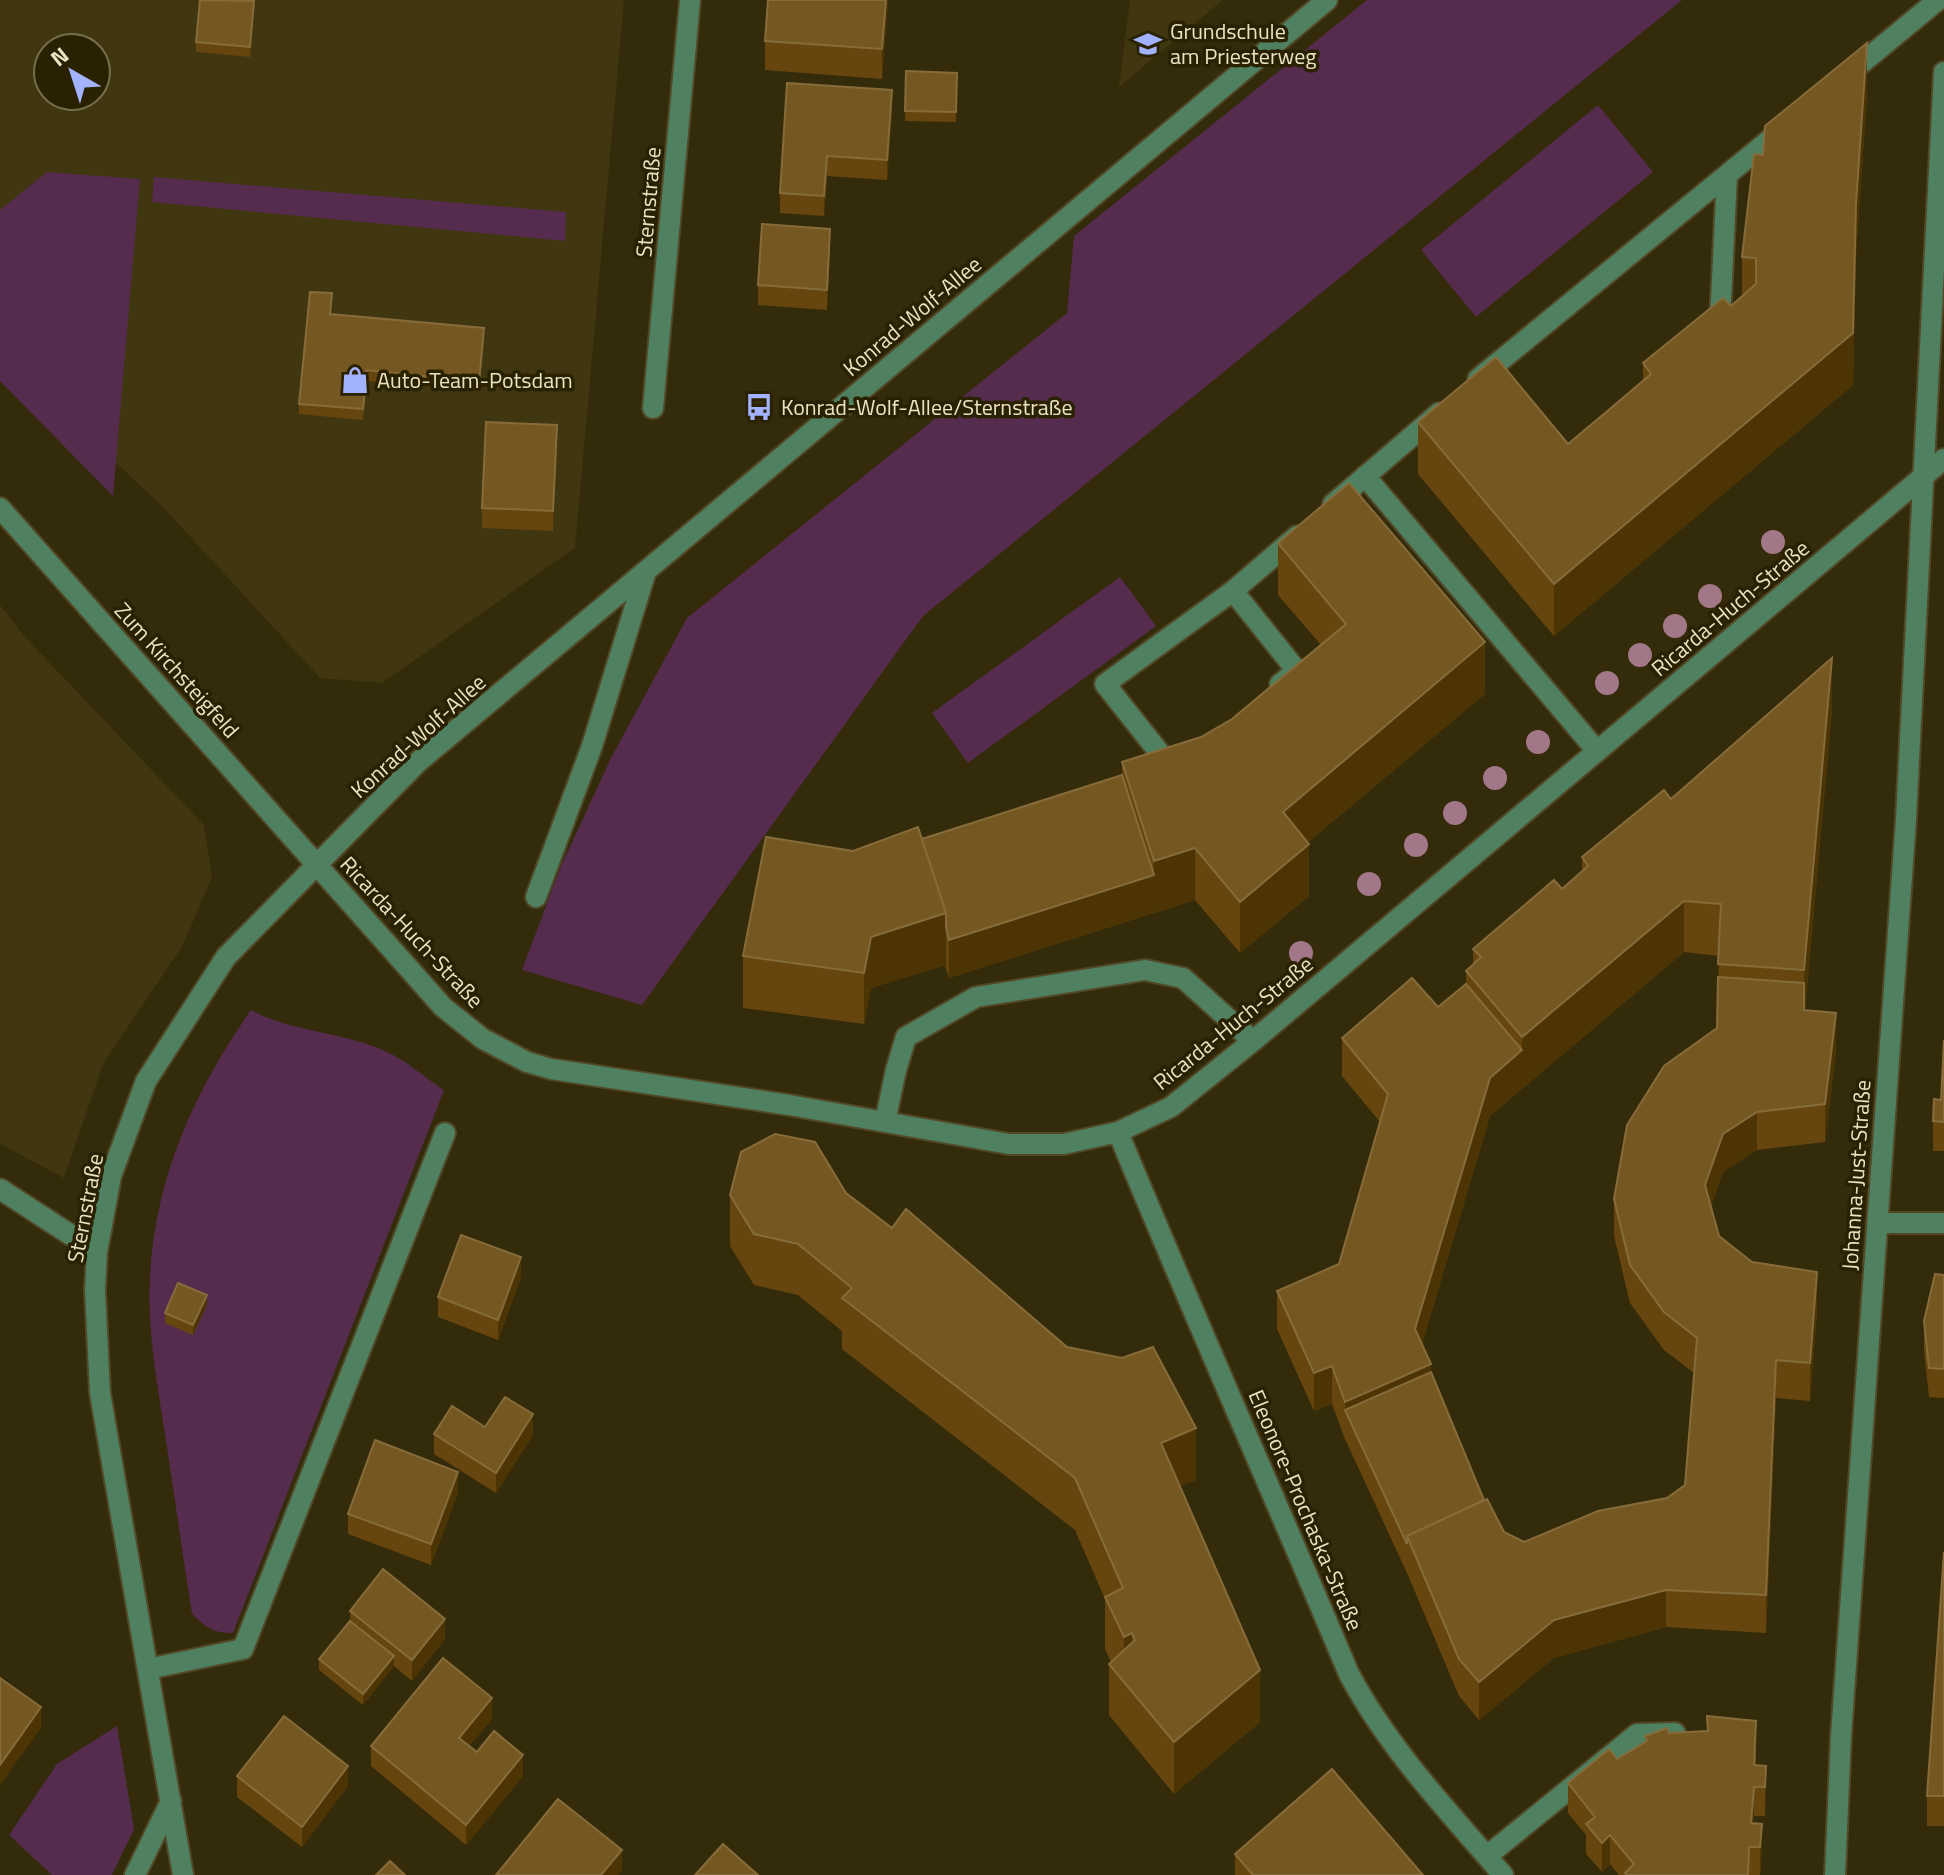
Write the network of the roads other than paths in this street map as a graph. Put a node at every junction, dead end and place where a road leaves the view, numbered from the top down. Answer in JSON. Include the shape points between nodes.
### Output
{"nodes":[{"id":1,"x":690,"y":0,"type":"edge"},
{"id":2,"x":1327,"y":0,"type":"edge"},
{"id":3,"x":1938,"y":0,"type":"edge"},
{"id":4,"x":1944,"y":72,"type":"edge"},
{"id":5,"x":1833,"y":87,"type":"edge"},
{"id":6,"x":1797,"y":117,"type":"edge"},
{"id":7,"x":1727,"y":175,"type":"junction"},
{"id":8,"x":1696,"y":341,"type":"edge"},
{"id":9,"x":653,"y":408,"type":"dead end"},
{"id":10,"x":1944,"y":459,"type":"edge"},
{"id":11,"x":1365,"y":476,"type":"junction"},
{"id":12,"x":1922,"y":478,"type":"junction"},
{"id":13,"x":0,"y":508,"type":"edge"},
{"id":14,"x":646,"y":571,"type":"junction"},
{"id":15,"x":1233,"y":591,"type":"junction"},
{"id":16,"x":1259,"y":700,"type":"edge"},
{"id":17,"x":1597,"y":751,"type":"junction"},
{"id":18,"x":1170,"y":765,"type":"edge"},
{"id":19,"x":317,"y":864,"type":"junction"},
{"id":20,"x":536,"y":897,"type":"dead end"},
{"id":21,"x":1253,"y":1041,"type":"junction"},
{"id":22,"x":885,"y":1122,"type":"junction"},
{"id":23,"x":1118,"y":1132,"type":"junction"},
{"id":24,"x":445,"y":1133,"type":"dead end"},
{"id":25,"x":0,"y":1189,"type":"edge"},
{"id":26,"x":1877,"y":1223,"type":"junction"},
{"id":27,"x":1944,"y":1223,"type":"edge"},
{"id":28,"x":97,"y":1252,"type":"junction"},
{"id":29,"x":148,"y":1669,"type":"junction"},
{"id":30,"x":1699,"y":1733,"type":"edge"},
{"id":31,"x":171,"y":1801,"type":"junction"},
{"id":32,"x":1487,"y":1856,"type":"junction"},
{"id":33,"x":135,"y":1875,"type":"edge"},
{"id":34,"x":183,"y":1875,"type":"edge"},
{"id":35,"x":1503,"y":1875,"type":"edge"},
{"id":36,"x":1835,"y":1875,"type":"edge"}],
"edges":[{"from":1,"to":9,"type":"street","name":"Sternstraße"},
{"from":2,"to":14,"type":"street","name":"Konrad-Wolf-Allee"},
{"from":3,"to":5,"type":"street"},
{"from":4,"to":12,"type":"street","name":"Johanna-Just-Straße"},
{"from":6,"to":7,"type":"street"},
{"from":7,"to":8,"type":"street","via":[[1720,321]]},
{"from":7,"to":11,"type":"street","via":[[1499,371]]},
{"from":10,"to":12,"type":"street","name":"Ricarda-Huch-Straße"},
{"from":11,"to":15,"type":"street"},
{"from":11,"to":17,"type":"street"},
{"from":12,"to":17,"type":"street","name":"Ricarda-Huch-Straße"},
{"from":12,"to":26,"type":"street","name":"Johanna-Just-Straße","via":[[1906,819]]},
{"from":13,"to":19,"type":"street","name":"Zum Kirchsteigfeld"},
{"from":14,"to":19,"type":"street","name":"Konrad-Wolf-Allee","via":[[418,762]]},
{"from":14,"to":20,"type":"street","via":[[592,746]]},
{"from":15,"to":16,"type":"street","via":[[1297,671]]},
{"from":15,"to":18,"type":"street","via":[[1105,684]]},
{"from":17,"to":21,"type":"street","name":"Ricarda-Huch-Straße"},
{"from":19,"to":22,"type":"street","name":"Ricarda-Huch-Straße","via":[[443,1007],[515,1056],[574,1074]]},
{"from":19,"to":28,"type":"street","name":"Sternstraße","via":[[226,957],[146,1081],[111,1176]]},
{"from":21,"to":22,"type":"street","via":[[1183,978],[1145,970],[976,997],[906,1037]]},
{"from":21,"to":23,"type":"street","name":"Ricarda-Huch-Straße","via":[[1171,1107]]},
{"from":22,"to":23,"type":"street","name":"Ricarda-Huch-Straße","via":[[1009,1144],[1064,1144]]},
{"from":23,"to":32,"type":"street","name":"Eleonore-Prochaska-Straße","via":[[1349,1674],[1369,1712]]},
{"from":24,"to":29,"type":"street","via":[[243,1649]]},
{"from":25,"to":28,"type":"street"},
{"from":26,"to":27,"type":"street"},
{"from":26,"to":36,"type":"street","name":"Johanna-Just-Straße"},
{"from":28,"to":29,"type":"street","name":"Sternstraße","via":[[100,1393]]},
{"from":29,"to":31,"type":"street","name":"Sternstraße"},
{"from":30,"to":32,"type":"street","via":[[1637,1734]]},
{"from":31,"to":33,"type":"street"},
{"from":31,"to":34,"type":"street","name":"Sternstraße"},
{"from":32,"to":35,"type":"street","name":"Eleonore-Prochaska-Straße"}]}
